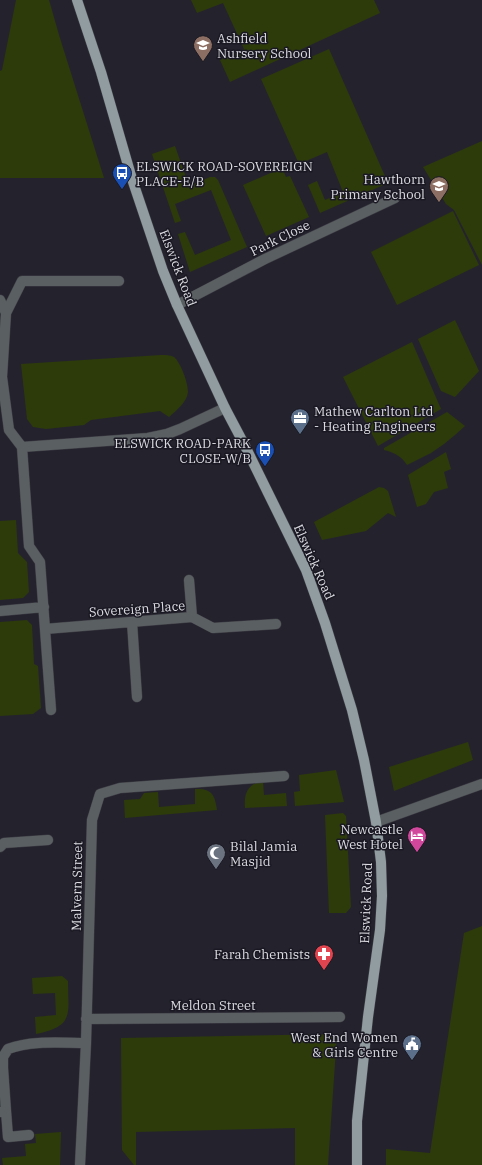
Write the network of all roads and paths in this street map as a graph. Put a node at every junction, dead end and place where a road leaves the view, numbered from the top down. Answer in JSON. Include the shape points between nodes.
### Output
{"nodes":[{"id":1,"x":77,"y":0,"type":"edge"},
{"id":2,"x":395,"y":198,"type":"dead end"},
{"id":3,"x":119,"y":281,"type":"dead end"},
{"id":4,"x":0,"y":300,"type":"edge"},
{"id":5,"x":177,"y":304,"type":"junction"},
{"id":6,"x":6,"y":313,"type":"junction"},
{"id":7,"x":1,"y":377,"type":"edge"},
{"id":8,"x":225,"y":408,"type":"junction"},
{"id":9,"x":22,"y":447,"type":"junction"},
{"id":10,"x":189,"y":580,"type":"dead end"},
{"id":11,"x":44,"y":607,"type":"junction"},
{"id":12,"x":3,"y":611,"type":"edge"},
{"id":13,"x":192,"y":617,"type":"junction"},
{"id":14,"x":132,"y":622,"type":"junction"},
{"id":15,"x":276,"y":624,"type":"dead end"},
{"id":16,"x":45,"y":629,"type":"junction"},
{"id":17,"x":137,"y":696,"type":"dead end"},
{"id":18,"x":51,"y":710,"type":"dead end"},
{"id":19,"x":284,"y":776,"type":"dead end"},
{"id":20,"x":482,"y":784,"type":"edge"},
{"id":21,"x":376,"y":822,"type":"junction"},
{"id":22,"x":48,"y":840,"type":"dead end"},
{"id":23,"x":0,"y":847,"type":"edge"},
{"id":24,"x":340,"y":1017,"type":"dead end"},
{"id":25,"x":86,"y":1019,"type":"junction"},
{"id":26,"x":86,"y":1043,"type":"junction"},
{"id":27,"x":3,"y":1111,"type":"edge"},
{"id":28,"x":29,"y":1135,"type":"dead end"},
{"id":29,"x":80,"y":1165,"type":"edge"},
{"id":30,"x":357,"y":1165,"type":"edge"}],
"edges":[{"from":1,"to":5,"type":"main road","name":"Elswick Road","via":[[132,179]]},
{"from":2,"to":5,"type":"street","name":"Park Close"},
{"from":3,"to":6,"type":"street","via":[[22,281]]},
{"from":4,"to":6,"type":"street"},
{"from":5,"to":8,"type":"main road","name":"Elswick Road"},
{"from":6,"to":7,"type":"street"},
{"from":7,"to":9,"type":"street","via":[[9,430]]},
{"from":8,"to":9,"type":"street","via":[[180,430],[148,438]]},
{"from":8,"to":21,"type":"main road","name":"Elswick Road","via":[[306,570],[352,710]]},
{"from":9,"to":11,"type":"street","via":[[29,546],[40,562]]},
{"from":10,"to":13,"type":"street"},
{"from":11,"to":12,"type":"street"},
{"from":11,"to":16,"type":"street"},
{"from":13,"to":14,"type":"street","name":"Sovereign Place"},
{"from":13,"to":15,"type":"street","name":"Sovereign Place","via":[[213,628]]},
{"from":14,"to":16,"type":"street","name":"Sovereign Place"},
{"from":14,"to":17,"type":"street"},
{"from":16,"to":18,"type":"street"},
{"from":19,"to":25,"type":"street","name":"Malvern Street","via":[[120,788],[100,794],[92,820]]},
{"from":20,"to":21,"type":"street"},
{"from":21,"to":30,"type":"main road","name":"Elswick Road","via":[[381,862],[381,916],[357,1121]]},
{"from":22,"to":23,"type":"street","via":[[4,843]]},
{"from":24,"to":25,"type":"street","name":"Meldon Street"},
{"from":25,"to":26,"type":"street","name":"Malvern Street"},
{"from":26,"to":27,"type":"street","via":[[37,1043],[17,1045],[8,1049],[3,1057]]},
{"from":26,"to":29,"type":"street","name":"Malvern Street"},
{"from":27,"to":28,"type":"street","via":[[8,1137]]}]}
